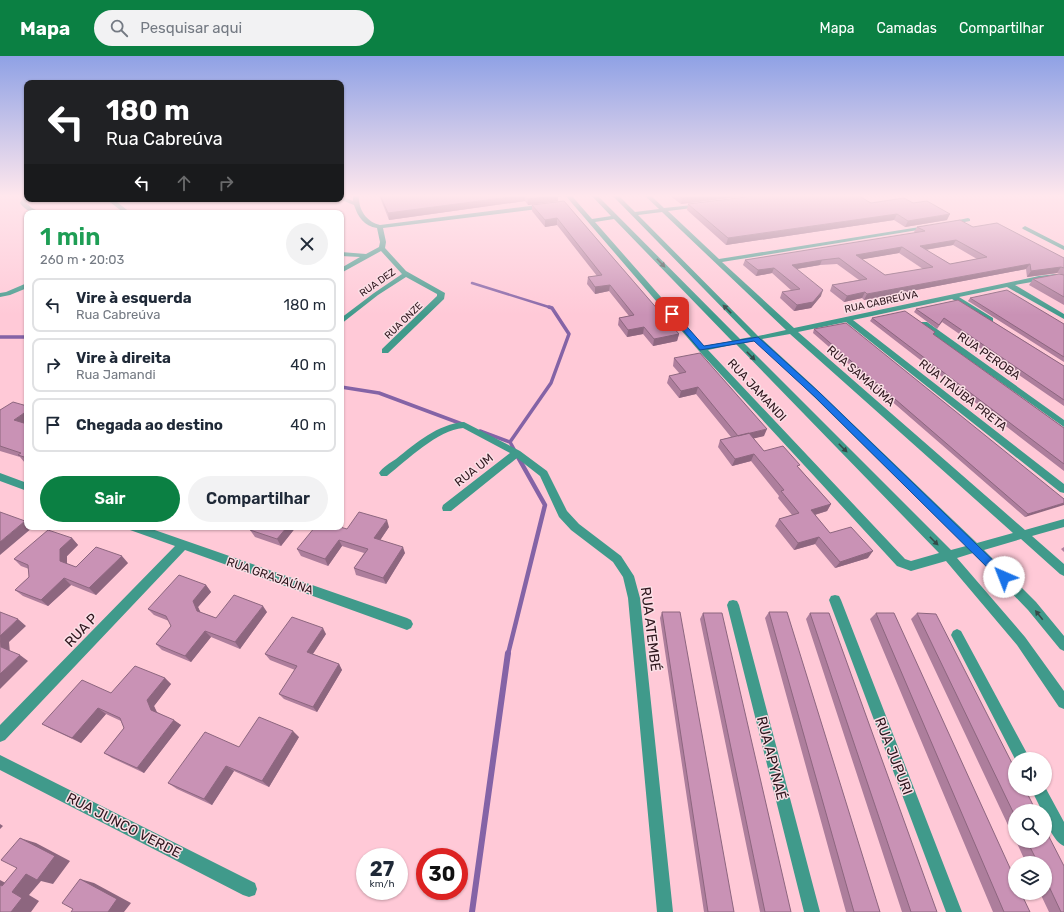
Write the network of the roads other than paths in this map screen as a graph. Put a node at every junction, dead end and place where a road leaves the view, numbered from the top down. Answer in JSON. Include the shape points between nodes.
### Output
{"nodes":[{"id":1,"x":382,"y":235,"type":"edge"},
{"id":2,"x":604,"y":235,"type":"edge"},
{"id":3,"x":633,"y":235,"type":"edge"},
{"id":4,"x":655,"y":235,"type":"edge"},
{"id":5,"x":690,"y":235,"type":"edge"},
{"id":6,"x":875,"y":235,"type":"edge"},
{"id":7,"x":1039,"y":235,"type":"edge"},
{"id":8,"x":382,"y":248,"type":"junction"},
{"id":9,"x":1064,"y":248,"type":"edge"},
{"id":10,"x":344,"y":254,"type":"edge"},
{"id":11,"x":368,"y":256,"type":"junction"},
{"id":12,"x":717,"y":261,"type":"junction"},
{"id":13,"x":344,"y":269,"type":"edge"},
{"id":14,"x":406,"y":274,"type":"junction"},
{"id":15,"x":1064,"y":279,"type":"edge"},
{"id":16,"x":1009,"y":285,"type":"junction"},
{"id":17,"x":24,"y":286,"type":"edge"},
{"id":18,"x":1,"y":295,"type":"edge"},
{"id":19,"x":952,"y":296,"type":"junction"},
{"id":20,"x":900,"y":308,"type":"junction"},
{"id":21,"x":1064,"y":317,"type":"edge"},
{"id":22,"x":846,"y":319,"type":"junction"},
{"id":23,"x":344,"y":320,"type":"edge"},
{"id":24,"x":998,"y":326,"type":"edge"},
{"id":25,"x":792,"y":331,"type":"junction"},
{"id":26,"x":756,"y":338,"type":"junction"},
{"id":27,"x":737,"y":342,"type":"junction"},
{"id":28,"x":702,"y":349,"type":"junction"},
{"id":29,"x":385,"y":350,"type":"dead end"},
{"id":30,"x":1064,"y":424,"type":"edge"},
{"id":31,"x":517,"y":453,"type":"junction"},
{"id":32,"x":384,"y":473,"type":"dead end"},
{"id":33,"x":0,"y":477,"type":"edge"},
{"id":34,"x":24,"y":486,"type":"edge"},
{"id":35,"x":1064,"y":489,"type":"edge"},
{"id":36,"x":447,"y":508,"type":"dead end"},
{"id":37,"x":1064,"y":523,"type":"edge"},
{"id":38,"x":142,"y":530,"type":"edge"},
{"id":39,"x":1023,"y":534,"type":"junction"},
{"id":40,"x":183,"y":545,"type":"junction"},
{"id":41,"x":976,"y":548,"type":"junction"},
{"id":42,"x":949,"y":556,"type":"junction"},
{"id":43,"x":1064,"y":570,"type":"edge"},
{"id":44,"x":835,"y":600,"type":"dead end"},
{"id":45,"x":733,"y":605,"type":"dead end"},
{"id":46,"x":408,"y":624,"type":"dead end"},
{"id":47,"x":957,"y":635,"type":"dead end"},
{"id":48,"x":1064,"y":645,"type":"edge"},
{"id":49,"x":1064,"y":702,"type":"edge"},
{"id":50,"x":0,"y":735,"type":"edge"},
{"id":51,"x":1019,"y":752,"type":"edge"},
{"id":52,"x":0,"y":762,"type":"edge"},
{"id":53,"x":1042,"y":796,"type":"edge"},
{"id":54,"x":1064,"y":838,"type":"edge"},
{"id":55,"x":249,"y":889,"type":"dead end"},
{"id":56,"x":665,"y":912,"type":"edge"},
{"id":57,"x":812,"y":912,"type":"edge"},
{"id":58,"x":954,"y":912,"type":"edge"}],
"edges":[{"from":1,"to":8,"type":"street"},
{"from":2,"to":28,"type":"street","name":"RUA JAMANDI"},
{"from":3,"to":27,"type":"street","one_way":true},
{"from":26,"to":4,"type":"street","one_way":true},
{"from":5,"to":12,"type":"street","name":"RUA SAMAÚMA"},
{"from":6,"to":12,"type":"street"},
{"from":7,"to":9,"type":"street"},
{"from":8,"to":11,"type":"street"},
{"from":8,"to":14,"type":"street"},
{"from":10,"to":11,"type":"street"},
{"from":11,"to":13,"type":"street"},
{"from":12,"to":25,"type":"street","name":"RUA SAMAÚMA"},
{"from":14,"to":23,"type":"street","name":"RUA DEZ"},
{"from":14,"to":29,"type":"street","name":"RUA ONZE","via":[[433,287],[441,293],[441,297]]},
{"from":15,"to":16,"type":"street","name":"RUA CABREÚVA","via":[[1054,276]]},
{"from":16,"to":19,"type":"street","name":"RUA CABREÚVA"},
{"from":16,"to":21,"type":"street"},
{"from":17,"to":18,"type":"street"},
{"from":19,"to":20,"type":"street","name":"RUA CABREÚVA"},
{"from":19,"to":24,"type":"street"},
{"from":20,"to":22,"type":"street","name":"RUA CABREÚVA"},
{"from":20,"to":30,"type":"street","name":"RUA PEROBA"},
{"from":22,"to":25,"type":"street","name":"RUA CABREÚVA"},
{"from":22,"to":35,"type":"street","name":"RUA ITAÚBA PRETA"},
{"from":25,"to":26,"type":"street","name":"RUA CABREÚVA"},
{"from":25,"to":39,"type":"street","name":"RUA SAMAÚMA"},
{"from":26,"to":27,"type":"street","name":"RUA CABREÚVA"},
{"from":26,"to":41,"type":"street"},
{"from":27,"to":28,"type":"street","name":"RUA CABREÚVA"},
{"from":27,"to":42,"type":"street","one_way":true},
{"from":28,"to":42,"type":"street","name":"RUA JAMANDI","via":[[901,563],[911,566]]},
{"from":31,"to":32,"type":"street","name":"RUA ATEMBÉ","via":[[464,425],[458,425],[434,435]]},
{"from":31,"to":36,"type":"street","name":"RUA UM"},
{"from":31,"to":56,"type":"street","name":"RUA ATEMBÉ","via":[[544,474],[563,514],[575,527],[617,559],[628,576],[634,598]]},
{"from":33,"to":34,"type":"street"},
{"from":37,"to":39,"type":"street"},
{"from":38,"to":40,"type":"street","name":"RUA GRAJAÚNA"},
{"from":39,"to":41,"type":"street"},
{"from":39,"to":43,"type":"street","name":"RUA SAMAÚMA"},
{"from":40,"to":46,"type":"street","name":"RUA GRAJAÚNA"},
{"from":40,"to":50,"type":"street","name":"RUA P"},
{"from":41,"to":42,"type":"street"},
{"from":48,"to":41,"type":"street","one_way":true,"via":[[1032,606]]},
{"from":42,"to":49,"type":"street","via":[[1021,641]]},
{"from":44,"to":58,"type":"street","name":"RUA JUPURI"},
{"from":45,"to":57,"type":"street","name":"RUA APYNAÉ"},
{"from":47,"to":51,"type":"street"},
{"from":52,"to":55,"type":"street","name":"RUA JUNCO VERDE"},
{"from":53,"to":54,"type":"street"}]}
